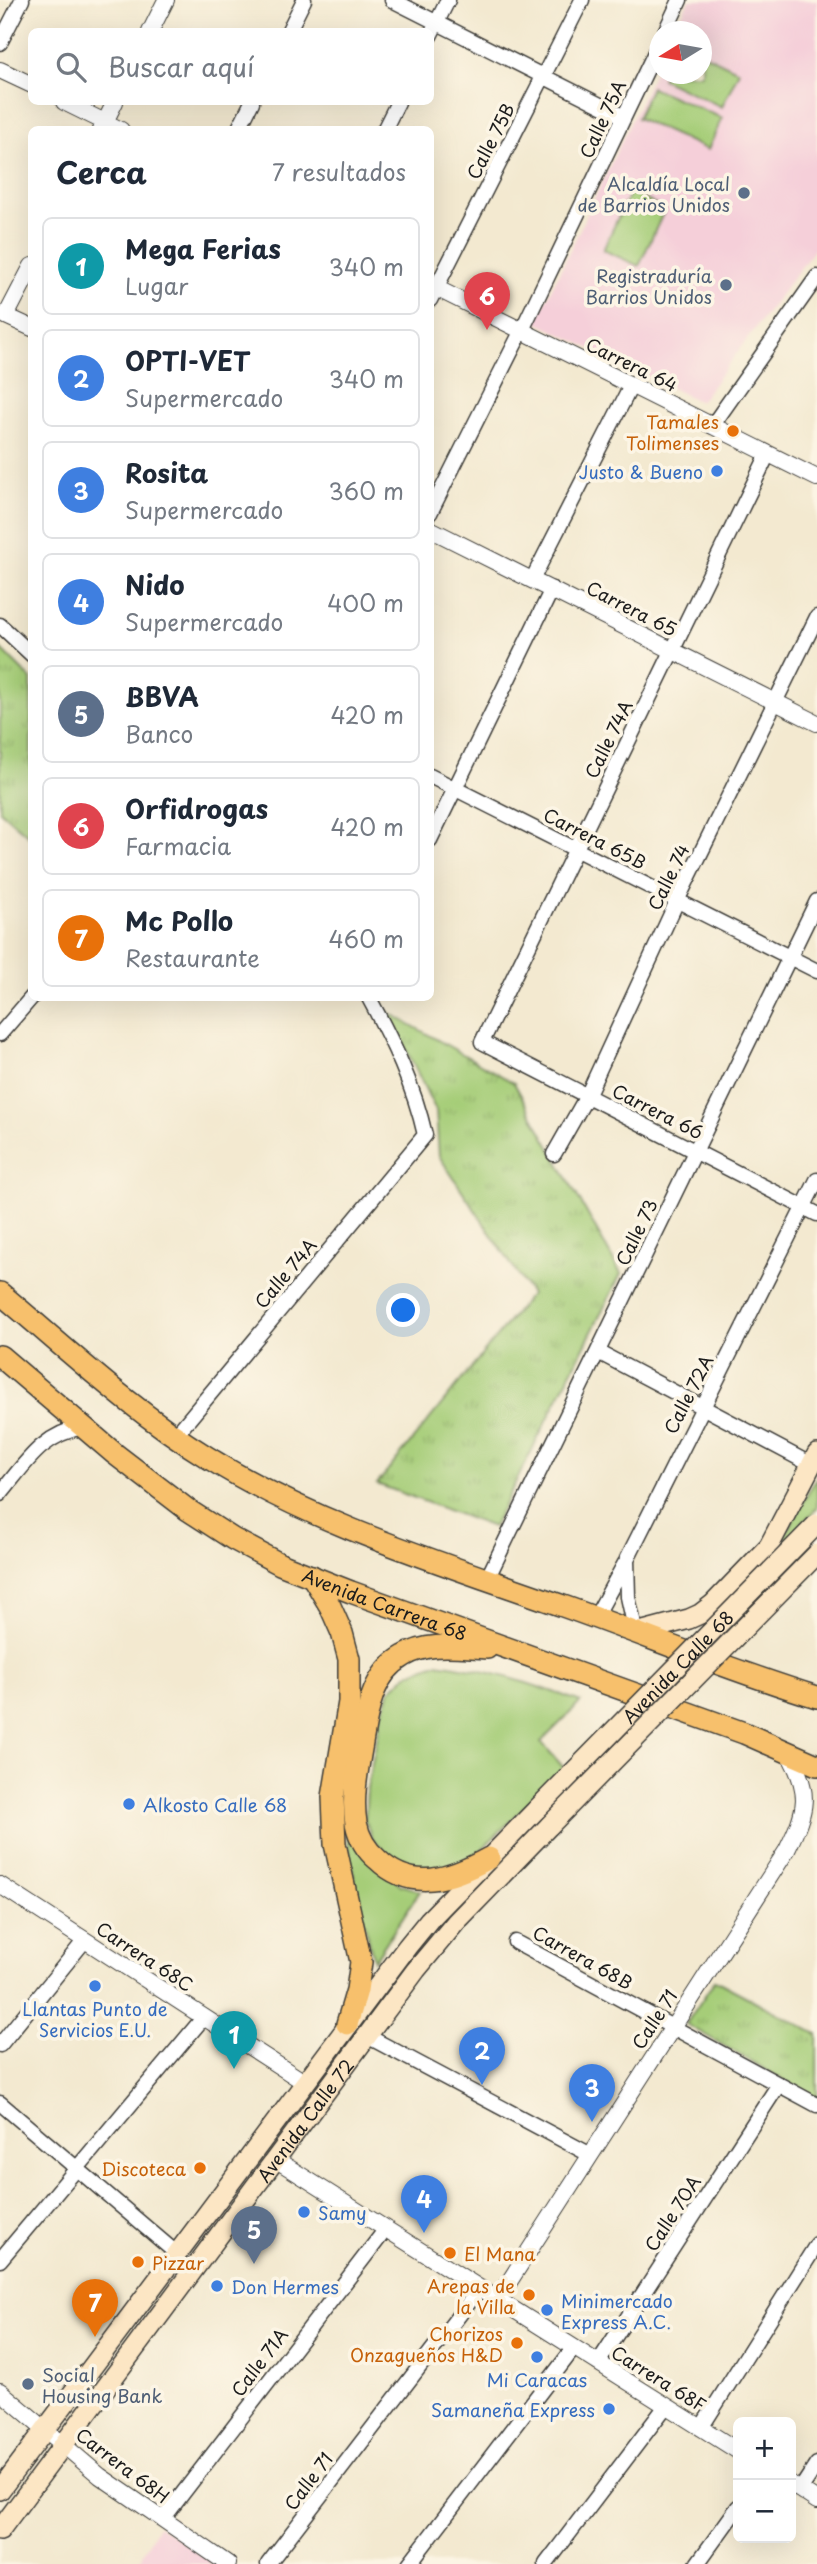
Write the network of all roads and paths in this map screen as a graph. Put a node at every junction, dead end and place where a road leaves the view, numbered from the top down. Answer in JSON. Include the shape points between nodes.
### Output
{"nodes":[{"id":1,"x":22,"y":0,"type":"edge"},
{"id":2,"x":166,"y":0,"type":"edge"},
{"id":3,"x":304,"y":0,"type":"edge"},
{"id":4,"x":392,"y":0,"type":"edge"},
{"id":5,"x":449,"y":0,"type":"edge"},
{"id":6,"x":582,"y":0,"type":"edge"},
{"id":7,"x":680,"y":0,"type":"edge"},
{"id":8,"x":670,"y":21,"type":"edge"},
{"id":9,"x":152,"y":28,"type":"edge"},
{"id":10,"x":290,"y":28,"type":"edge"},
{"id":11,"x":433,"y":28,"type":"edge"},
{"id":12,"x":434,"y":29,"type":"edge"},
{"id":13,"x":0,"y":43,"type":"edge"},
{"id":14,"x":649,"y":65,"type":"edge"},
{"id":15,"x":0,"y":70,"type":"edge"},
{"id":16,"x":545,"y":77,"type":"junction"},
{"id":17,"x":28,"y":83,"type":"edge"},
{"id":18,"x":69,"y":105,"type":"edge"},
{"id":19,"x":114,"y":105,"type":"edge"},
{"id":20,"x":250,"y":105,"type":"edge"},
{"id":21,"x":396,"y":105,"type":"edge"},
{"id":22,"x":624,"y":117,"type":"junction"},
{"id":23,"x":103,"y":126,"type":"edge"},
{"id":24,"x":240,"y":126,"type":"edge"},
{"id":25,"x":386,"y":126,"type":"edge"},
{"id":26,"x":28,"y":273,"type":"edge"},
{"id":27,"x":817,"y":277,"type":"edge"},
{"id":28,"x":434,"y":287,"type":"edge"},
{"id":29,"x":434,"y":292,"type":"edge"},
{"id":30,"x":3,"y":314,"type":"edge"},
{"id":31,"x":28,"y":326,"type":"edge"},
{"id":32,"x":522,"y":330,"type":"junction"},
{"id":33,"x":631,"y":386,"type":"junction"},
{"id":34,"x":712,"y":426,"type":"junction"},
{"id":35,"x":768,"y":454,"type":"junction"},
{"id":36,"x":817,"y":478,"type":"edge"},
{"id":37,"x":434,"y":505,"type":"edge"},
{"id":38,"x":434,"y":530,"type":"edge"},
{"id":39,"x":532,"y":580,"type":"junction"},
{"id":40,"x":552,"y":589,"type":"junction"},
{"id":41,"x":817,"y":617,"type":"edge"},
{"id":42,"x":0,"y":625,"type":"edge"},
{"id":43,"x":673,"y":650,"type":"junction"},
{"id":44,"x":28,"y":651,"type":"edge"},
{"id":45,"x":776,"y":702,"type":"junction"},
{"id":46,"x":817,"y":723,"type":"edge"},
{"id":47,"x":434,"y":778,"type":"edge"},
{"id":48,"x":455,"y":789,"type":"junction"},
{"id":49,"x":434,"y":832,"type":"edge"},
{"id":50,"x":575,"y":850,"type":"junction"},
{"id":51,"x":677,"y":901,"type":"junction"},
{"id":52,"x":817,"y":901,"type":"edge"},
{"id":53,"x":790,"y":958,"type":"junction"},
{"id":54,"x":817,"y":971,"type":"edge"},
{"id":55,"x":29,"y":1001,"type":"edge"},
{"id":56,"x":371,"y":1001,"type":"edge"},
{"id":57,"x":0,"y":1034,"type":"edge"},
{"id":58,"x":482,"y":1042,"type":"joint"},
{"id":59,"x":587,"y":1096,"type":"junction"},
{"id":60,"x":696,"y":1152,"type":"junction"},
{"id":61,"x":554,"y":1154,"type":"dead end"},
{"id":62,"x":817,"y":1180,"type":"edge"},
{"id":63,"x":810,"y":1210,"type":"edge"},
{"id":64,"x":0,"y":1293,"type":"edge"},
{"id":65,"x":598,"y":1352,"type":"junction"},
{"id":66,"x":0,"y":1356,"type":"edge"},
{"id":67,"x":702,"y":1407,"type":"junction"},
{"id":68,"x":83,"y":1427,"type":"junction"},
{"id":69,"x":175,"y":1436,"type":"junction"},
{"id":70,"x":814,"y":1460,"type":"edge"},
{"id":71,"x":0,"y":1494,"type":"edge"},
{"id":72,"x":817,"y":1524,"type":"edge"},
{"id":73,"x":817,"y":1554,"type":"edge"},
{"id":74,"x":627,"y":1559,"type":"junction"},
{"id":75,"x":312,"y":1576,"type":"junction"},
{"id":76,"x":487,"y":1579,"type":"junction"},
{"id":77,"x":595,"y":1618,"type":"junction"},
{"id":78,"x":636,"y":1633,"type":"junction"},
{"id":79,"x":510,"y":1649,"type":"junction"},
{"id":80,"x":817,"y":1697,"type":"edge"},
{"id":81,"x":787,"y":1751,"type":"junction"},
{"id":82,"x":817,"y":1765,"type":"edge"},
{"id":83,"x":537,"y":1809,"type":"joint"},
{"id":84,"x":550,"y":1825,"type":"joint"},
{"id":85,"x":489,"y":1858,"type":"junction"},
{"id":86,"x":0,"y":1885,"type":"edge"},
{"id":87,"x":85,"y":1940,"type":"junction"},
{"id":88,"x":515,"y":1942,"type":"dead end"},
{"id":89,"x":204,"y":2017,"type":"junction"},
{"id":90,"x":347,"y":2024,"type":"junction"},
{"id":91,"x":671,"y":2026,"type":"junction"},
{"id":92,"x":367,"y":2036,"type":"junction"},
{"id":93,"x":0,"y":2045,"type":"edge"},
{"id":94,"x":304,"y":2082,"type":"junction"},
{"id":95,"x":779,"y":2084,"type":"junction"},
{"id":96,"x":0,"y":2102,"type":"edge"},
{"id":97,"x":817,"y":2105,"type":"edge"},
{"id":98,"x":589,"y":2154,"type":"junction"},
{"id":99,"x":275,"y":2159,"type":"junction"},
{"id":100,"x":77,"y":2169,"type":"junction"},
{"id":101,"x":386,"y":2229,"type":"junction"},
{"id":102,"x":817,"y":2244,"type":"edge"},
{"id":103,"x":176,"y":2253,"type":"junction"},
{"id":104,"x":0,"y":2260,"type":"edge"},
{"id":105,"x":480,"y":2288,"type":"junction"},
{"id":106,"x":498,"y":2300,"type":"junction"},
{"id":107,"x":574,"y":2348,"type":"junction"},
{"id":108,"x":598,"y":2362,"type":"junction"},
{"id":109,"x":0,"y":2391,"type":"edge"},
{"id":110,"x":666,"y":2406,"type":"junction"},
{"id":111,"x":701,"y":2428,"type":"junction"},
{"id":112,"x":45,"y":2429,"type":"junction"},
{"id":113,"x":63,"y":2445,"type":"junction"},
{"id":114,"x":733,"y":2448,"type":"edge"},
{"id":115,"x":817,"y":2463,"type":"edge"},
{"id":116,"x":796,"y":2486,"type":"edge"},
{"id":117,"x":796,"y":2488,"type":"edge"},
{"id":118,"x":0,"y":2490,"type":"edge"},
{"id":119,"x":817,"y":2501,"type":"edge"},
{"id":120,"x":733,"y":2514,"type":"edge"},
{"id":121,"x":163,"y":2519,"type":"junction"},
{"id":122,"x":0,"y":2530,"type":"edge"},
{"id":123,"x":228,"y":2564,"type":"edge"},
{"id":124,"x":268,"y":2564,"type":"edge"},
{"id":125,"x":409,"y":2564,"type":"edge"},
{"id":126,"x":546,"y":2564,"type":"edge"},
{"id":127,"x":697,"y":2564,"type":"edge"}],
"edges":[{"from":1,"to":13,"type":"street"},
{"from":2,"to":9,"type":"street"},
{"from":3,"to":10,"type":"street"},
{"from":4,"to":11,"type":"street"},
{"from":5,"to":12,"type":"street"},
{"from":6,"to":16,"type":"street","name":"Calle 75B"},
{"from":7,"to":8,"type":"street"},
{"from":12,"to":16,"type":"street"},
{"from":14,"to":22,"type":"street","name":"Calle 75A"},
{"from":15,"to":17,"type":"street"},
{"from":16,"to":22,"type":"street"},
{"from":16,"to":28,"type":"street","name":"Calle 75B"},
{"from":18,"to":23,"type":"street"},
{"from":19,"to":23,"type":"street"},
{"from":20,"to":24,"type":"street"},
{"from":21,"to":25,"type":"street"},
{"from":22,"to":32,"type":"street","name":"Calle 75A"},
{"from":26,"to":30,"type":"street"},
{"from":27,"to":34,"type":"street"},
{"from":29,"to":32,"type":"street","name":"Carrera 64"},
{"from":30,"to":31,"type":"street"},
{"from":32,"to":33,"type":"street","name":"Carrera 64"},
{"from":32,"to":37,"type":"street","name":"Calle 75A"},
{"from":33,"to":34,"type":"street","name":"Carrera 64"},
{"from":33,"to":39,"type":"street"},
{"from":34,"to":35,"type":"street","name":"Carrera 64"},
{"from":35,"to":36,"type":"street","name":"Carrera 64"},
{"from":35,"to":43,"type":"street","name":"Calle 74A"},
{"from":38,"to":39,"type":"street","name":"Carrera 65"},
{"from":39,"to":40,"type":"street","name":"Carrera 65"},
{"from":40,"to":43,"type":"street","name":"Carrera 65"},
{"from":40,"to":48,"type":"street"},
{"from":41,"to":45,"type":"street","name":"Calle 74"},
{"from":42,"to":44,"type":"street"},
{"from":43,"to":45,"type":"street","name":"Carrera 65"},
{"from":43,"to":50,"type":"street","name":"Calle 74A"},
{"from":45,"to":46,"type":"street","name":"Carrera 65"},
{"from":45,"to":51,"type":"street","name":"Calle 74"},
{"from":47,"to":48,"type":"street","name":"Carrera 65B"},
{"from":48,"to":49,"type":"street"},
{"from":48,"to":50,"type":"street","name":"Carrera 65B"},
{"from":50,"to":51,"type":"street","name":"Carrera 65B"},
{"from":50,"to":58,"type":"street","name":"Calle 74A"},
{"from":51,"to":53,"type":"street","name":"Carrera 65B"},
{"from":51,"to":59,"type":"street","name":"Calle 74"},
{"from":52,"to":53,"type":"street","name":"Calle 73"},
{"from":53,"to":54,"type":"street","name":"Carrera 65B"},
{"from":53,"to":60,"type":"street","name":"Calle 73"},
{"from":55,"to":57,"type":"street"},
{"from":56,"to":69,"type":"street","name":"Calle 74A","via":[[414,1091],[425,1135]]},
{"from":58,"to":59,"type":"street","name":"Carrera 66"},
{"from":59,"to":60,"type":"street","name":"Carrera 66"},
{"from":59,"to":61,"type":"street","name":"Calle 74"},
{"from":60,"to":63,"type":"street","name":"Carrera 66"},
{"from":60,"to":65,"type":"street","name":"Calle 73"},
{"from":62,"to":63,"type":"street","name":"Calle 72A"},
{"from":63,"to":67,"type":"street","name":"Calle 72A"},
{"from":64,"to":69,"type":"main road"},
{"from":65,"to":67,"type":"street"},
{"from":65,"to":76,"type":"street","name":"Calle 73"},
{"from":66,"to":68,"type":"main road","name":"Avenida Carrera 68"},
{"from":67,"to":70,"type":"street"},
{"from":67,"to":74,"type":"street","name":"Calle 72A"},
{"from":68,"to":71,"type":"street","via":[[50,1438]]},
{"from":68,"to":75,"type":"main road","name":"Avenida Carrera 68","via":[[209,1525]]},
{"from":69,"to":76,"type":"main road","via":[[291,1504]]},
{"from":70,"to":78,"type":"main road","via":[[769,1546],[713,1604],[689,1619]]},
{"from":72,"to":83,"type":"main road","name":"Avenida Calle 68","bridge":true},
{"from":73,"to":84,"type":"main road","name":"Avenida Calle 68","bridge":true},
{"from":74,"to":77,"type":"street"},
{"from":74,"to":78,"type":"street","name":"Calle 72A","via":[[628,1597]]},
{"from":75,"to":79,"type":"main road","name":"Avenida Carrera 68"},
{"from":75,"to":90,"type":"main road","via":[[342,1633],[350,1672],[333,1797],[335,1844],[361,1962]]},
{"from":76,"to":77,"type":"main road"},
{"from":77,"to":78,"type":"main road"},
{"from":78,"to":80,"type":"main road"},
{"from":79,"to":81,"type":"main road","name":"Avenida Carrera 68"},
{"from":79,"to":85,"type":"main road","via":[[432,1647],[391,1664],[370,1700],[355,1790],[359,1835],[370,1853],[396,1874],[408,1879],[443,1878]]},
{"from":81,"to":82,"type":"main road","name":"Avenida Carrera 68"},
{"from":81,"to":91,"type":"street","name":"Calle 71","via":[[804,1786],[802,1821]]},
{"from":83,"to":85,"type":"main road","name":"Avenida Calle 72"},
{"from":84,"to":92,"type":"main road","name":"Avenida Calle 72","via":[[451,1927]]},
{"from":85,"to":90,"type":"main road","name":"Avenida Calle 72","via":[[429,1920]]},
{"from":86,"to":87,"type":"street","name":"Carrera 68C"},
{"from":87,"to":89,"type":"street","name":"Carrera 68C"},
{"from":87,"to":93,"type":"street"},
{"from":88,"to":91,"type":"street","name":"Carrera 68B"},
{"from":89,"to":94,"type":"street","name":"Carrera 68C"},
{"from":89,"to":100,"type":"street"},
{"from":90,"to":94,"type":"main road","name":"Avenida Calle 72"},
{"from":91,"to":95,"type":"street","name":"Carrera 68B"},
{"from":91,"to":98,"type":"street","name":"Calle 71"},
{"from":92,"to":98,"type":"street"},
{"from":92,"to":99,"type":"main road","name":"Avenida Calle 72"},
{"from":94,"to":103,"type":"main road","name":"Avenida Calle 72"},
{"from":95,"to":97,"type":"street","name":"Carrera 68B"},
{"from":95,"to":108,"type":"street","name":"Calle 70A"},
{"from":96,"to":100,"type":"street"},
{"from":98,"to":106,"type":"street","name":"Calle 71"},
{"from":99,"to":101,"type":"street","name":"Carrera 68F"},
{"from":99,"to":113,"type":"main road","name":"Avenida Calle 72"},
{"from":100,"to":103,"type":"street"},
{"from":100,"to":104,"type":"street"},
{"from":101,"to":105,"type":"street","name":"Carrera 68F"},
{"from":101,"to":121,"type":"street","name":"Calle 71A"},
{"from":102,"to":111,"type":"street"},
{"from":103,"to":112,"type":"main road","name":"Avenida Calle 72"},
{"from":105,"to":106,"type":"street","name":"Carrera 68F"},
{"from":105,"to":124,"type":"street","name":"Calle 71"},
{"from":106,"to":107,"type":"street","name":"Carrera 68F"},
{"from":107,"to":108,"type":"street","name":"Carrera 68F"},
{"from":107,"to":125,"type":"street"},
{"from":108,"to":110,"type":"street","name":"Carrera 68F"},
{"from":109,"to":112,"type":"street","name":"Carrera 68H"},
{"from":110,"to":111,"type":"street","name":"Carrera 68F"},
{"from":110,"to":126,"type":"street"},
{"from":111,"to":114,"type":"street","name":"Carrera 68F"},
{"from":112,"to":113,"type":"street","name":"Carrera 68H"},
{"from":112,"to":118,"type":"main road","name":"Avenida Calle 72"},
{"from":113,"to":121,"type":"street","name":"Carrera 68H"},
{"from":113,"to":122,"type":"main road","name":"Avenida Calle 72"},
{"from":115,"to":116,"type":"street"},
{"from":117,"to":119,"type":"street"},
{"from":120,"to":127,"type":"street"},
{"from":121,"to":123,"type":"street","name":"Carrera 68H"}]}
